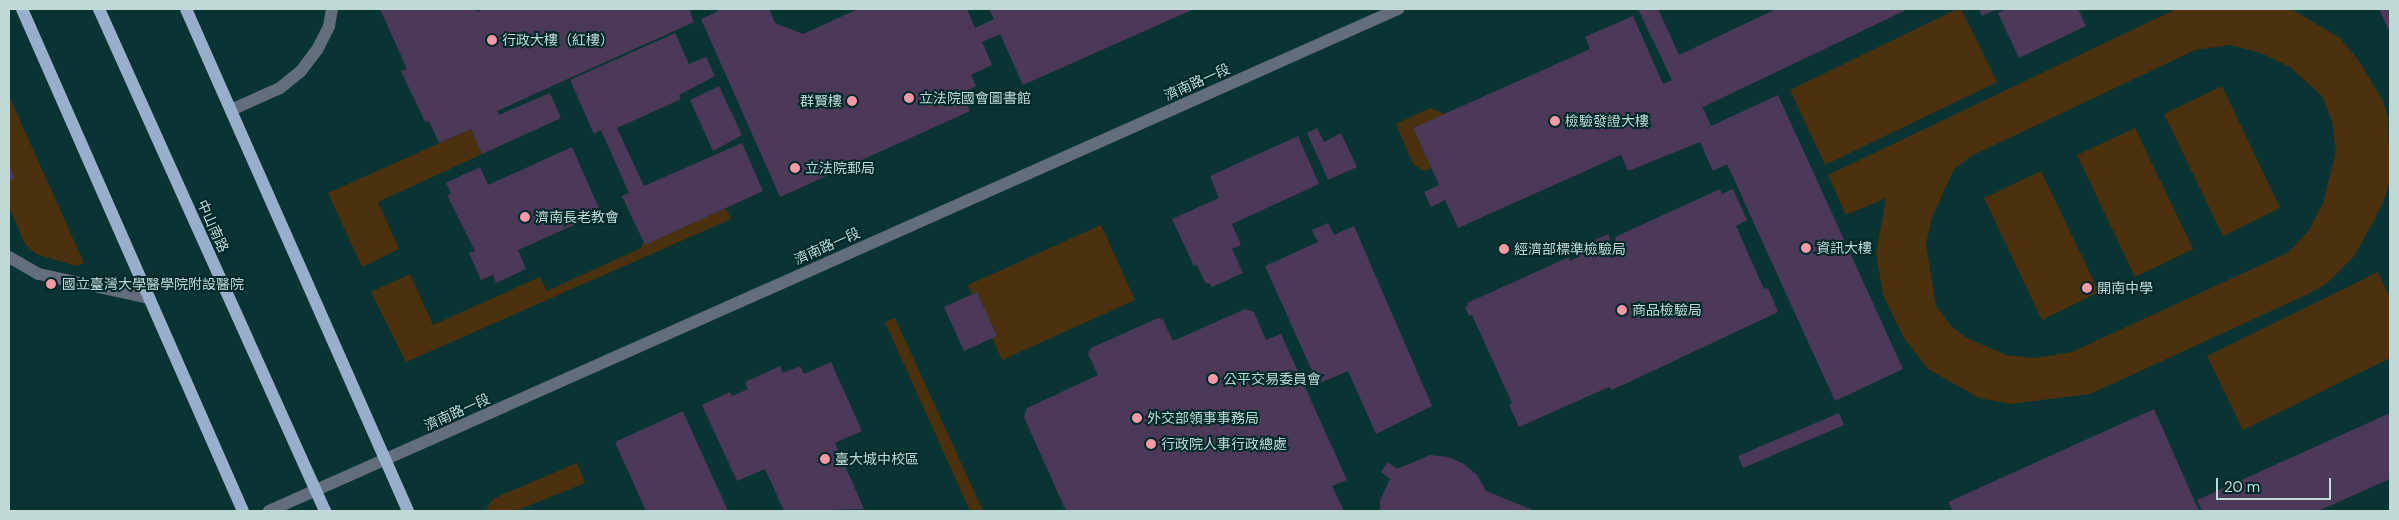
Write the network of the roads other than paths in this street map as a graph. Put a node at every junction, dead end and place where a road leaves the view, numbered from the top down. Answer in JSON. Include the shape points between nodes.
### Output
{"nodes":[{"id":1,"x":22,"y":9,"type":"edge"},
{"id":2,"x":99,"y":9,"type":"edge"},
{"id":3,"x":186,"y":9,"type":"edge"},
{"id":4,"x":332,"y":9,"type":"edge"},
{"id":5,"x":1398,"y":9,"type":"edge"},
{"id":6,"x":231,"y":110,"type":"junction"},
{"id":7,"x":9,"y":257,"type":"edge"},
{"id":8,"x":149,"y":298,"type":"junction"},
{"id":9,"x":386,"y":460,"type":"junction"},
{"id":10,"x":316,"y":491,"type":"junction"},
{"id":11,"x":243,"y":511,"type":"edge"},
{"id":12,"x":269,"y":511,"type":"edge"},
{"id":13,"x":325,"y":511,"type":"edge"},
{"id":14,"x":408,"y":511,"type":"edge"}],
"edges":[{"from":1,"to":8,"type":"main road"},
{"from":2,"to":10,"type":"main road","name":"中山南路"},
{"from":3,"to":6,"type":"main road"},
{"from":4,"to":6,"type":"street","via":[[317,50],[301,71],[280,88]]},
{"from":5,"to":9,"type":"street","name":"濟南路一段"},
{"from":6,"to":9,"type":"main road"},
{"from":7,"to":8,"type":"street","via":[[39,274]]},
{"from":8,"to":11,"type":"main road"},
{"from":9,"to":10,"type":"street","name":"濟南路一段"},
{"from":9,"to":14,"type":"main road"},
{"from":10,"to":12,"type":"street","name":"濟南路一段"},
{"from":10,"to":13,"type":"main road","name":"中山南路"}]}
